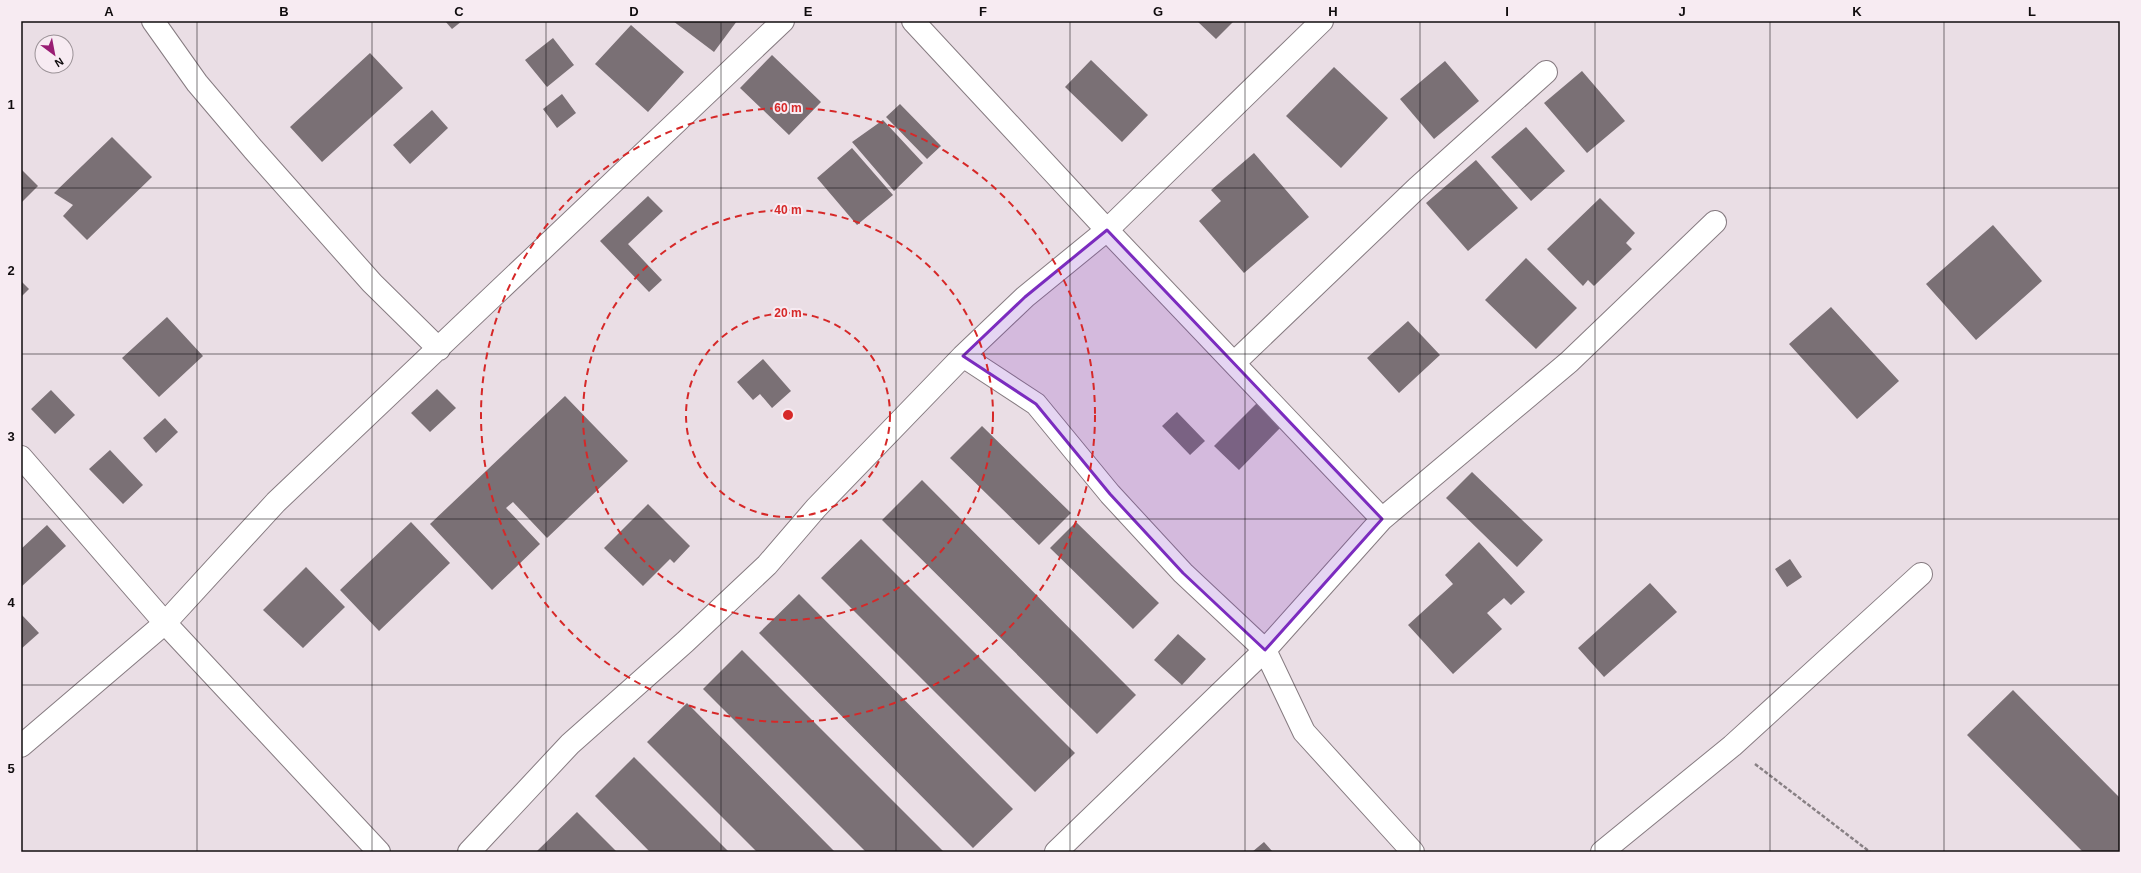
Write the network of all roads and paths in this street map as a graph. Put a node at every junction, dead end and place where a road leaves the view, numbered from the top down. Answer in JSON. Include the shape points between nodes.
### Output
{"nodes":[{"id":1,"x":153,"y":21,"type":"edge"},
{"id":2,"x":783,"y":21,"type":"edge"},
{"id":3,"x":913,"y":21,"type":"edge"},
{"id":4,"x":1322,"y":21,"type":"edge"},
{"id":5,"x":1546,"y":72,"type":"dead end"},
{"id":6,"x":1715,"y":222,"type":"dead end"},
{"id":7,"x":1107,"y":230,"type":"junction"},
{"id":8,"x":439,"y":349,"type":"junction"},
{"id":9,"x":963,"y":356,"type":"junction"},
{"id":10,"x":1234,"y":363,"type":"junction"},
{"id":11,"x":21,"y":457,"type":"edge"},
{"id":12,"x":1382,"y":519,"type":"junction"},
{"id":13,"x":1921,"y":574,"type":"dead end"},
{"id":14,"x":165,"y":622,"type":"junction"},
{"id":15,"x":1265,"y":650,"type":"junction"},
{"id":16,"x":21,"y":746,"type":"edge"},
{"id":17,"x":1732,"y":746,"type":"junction"},
{"id":18,"x":379,"y":852,"type":"edge"},
{"id":19,"x":469,"y":852,"type":"edge"},
{"id":20,"x":1056,"y":852,"type":"edge"},
{"id":21,"x":1413,"y":852,"type":"edge"},
{"id":22,"x":1602,"y":852,"type":"edge"},
{"id":23,"x":1870,"y":852,"type":"edge"}],
"edges":[{"from":1,"to":8,"type":"street","via":[[197,84],[253,149],[372,283]]},
{"from":2,"to":8,"type":"street"},
{"from":3,"to":7,"type":"street"},
{"from":4,"to":7,"type":"street"},
{"from":5,"to":10,"type":"street","via":[[1417,188]]},
{"from":6,"to":12,"type":"street","via":[[1568,362]]},
{"from":7,"to":9,"type":"street","via":[[1025,297]]},
{"from":7,"to":10,"type":"street"},
{"from":8,"to":14,"type":"street","via":[[276,502]]},
{"from":9,"to":15,"type":"street","via":[[1036,404],[1110,494],[1183,573]]},
{"from":9,"to":19,"type":"street","via":[[816,508],[767,565],[570,744]]},
{"from":10,"to":12,"type":"street"},
{"from":11,"to":14,"type":"street"},
{"from":12,"to":15,"type":"street"},
{"from":13,"to":17,"type":"street"},
{"from":14,"to":16,"type":"street"},
{"from":14,"to":18,"type":"street"},
{"from":15,"to":20,"type":"street"},
{"from":15,"to":21,"type":"street","via":[[1304,732]]},
{"from":17,"to":22,"type":"street"},
{"from":17,"to":23,"type":"path"}]}
